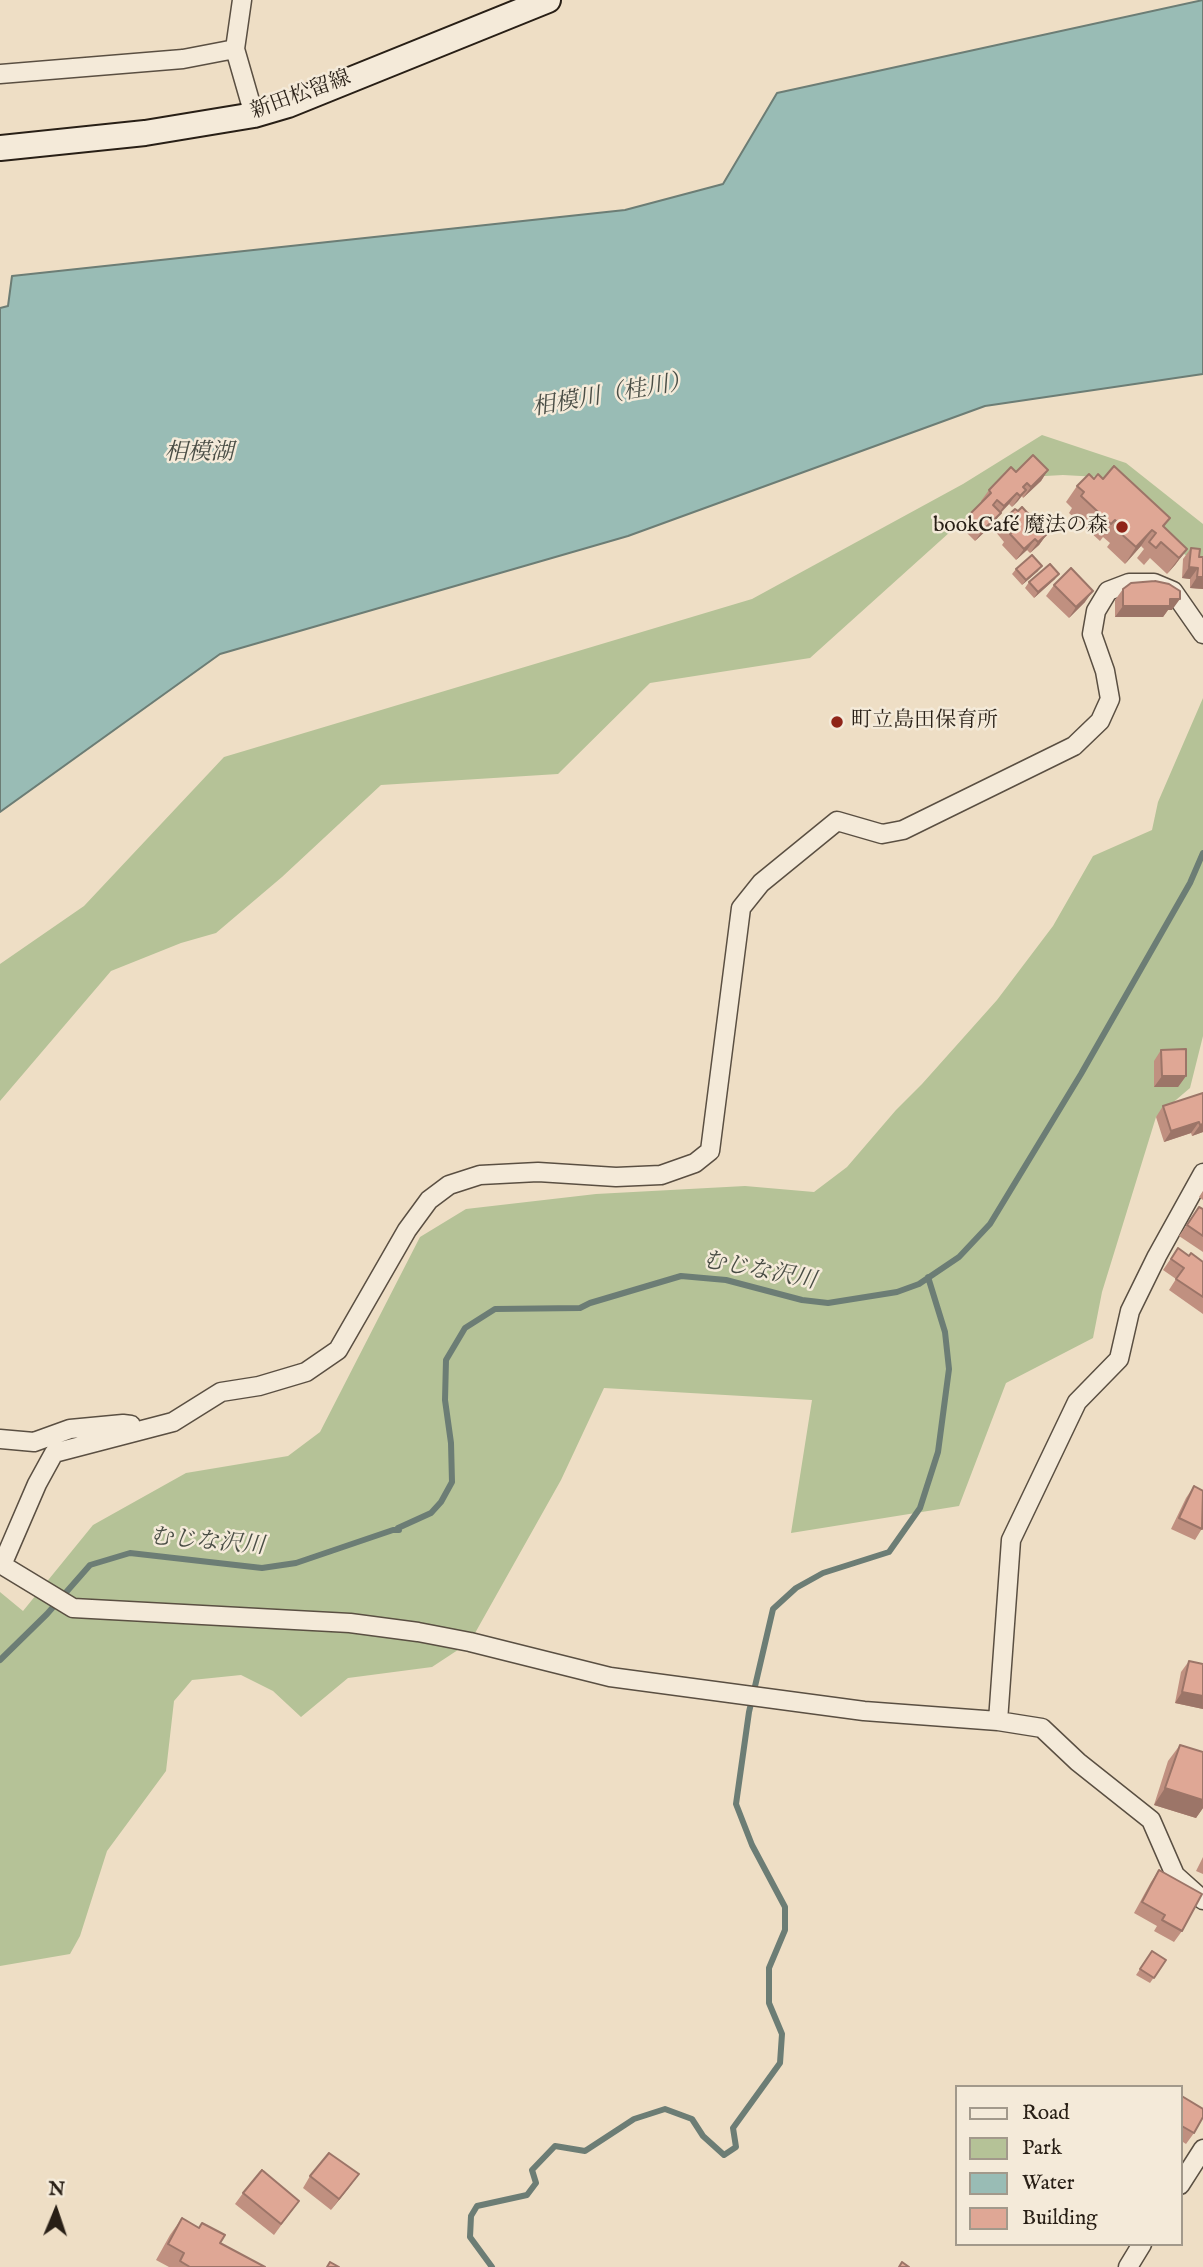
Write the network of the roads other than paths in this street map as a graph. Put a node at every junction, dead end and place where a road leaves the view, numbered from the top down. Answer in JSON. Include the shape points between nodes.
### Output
{"nodes":[{"id":1,"x":242,"y":0,"type":"edge"},
{"id":2,"x":548,"y":0,"type":"edge"},
{"id":3,"x":236,"y":49,"type":"junction"},
{"id":4,"x":0,"y":74,"type":"edge"},
{"id":5,"x":254,"y":115,"type":"junction"},
{"id":6,"x":0,"y":148,"type":"edge"},
{"id":7,"x":1203,"y":634,"type":"edge"},
{"id":8,"x":1203,"y":1173,"type":"edge"},
{"id":9,"x":144,"y":1428,"type":"junction"},
{"id":10,"x":0,"y":1439,"type":"edge"},
{"id":11,"x":998,"y":1721,"type":"junction"},
{"id":12,"x":1203,"y":1900,"type":"edge"},
{"id":13,"x":1203,"y":2149,"type":"edge"},
{"id":14,"x":1182,"y":2182,"type":"edge"},
{"id":15,"x":1141,"y":2246,"type":"edge"},
{"id":16,"x":1128,"y":2267,"type":"edge"}],
"edges":[{"from":1,"to":3,"type":"street"},
{"from":2,"to":5,"type":"main road","name":"新田松留線"},
{"from":3,"to":4,"type":"street","via":[[183,59]]},
{"from":3,"to":5,"type":"street"},
{"from":5,"to":6,"type":"main road","name":"新田松留線","via":[[145,133]]},
{"from":7,"to":9,"type":"street","via":[[1173,591],[1154,583],[1129,583],[1108,591],[1096,611],[1092,634],[1111,699],[1100,721],[1074,746],[902,830],[881,835],[837,821],[761,883],[741,908],[710,1150],[695,1163],[661,1175],[515,1173],[481,1175],[449,1185],[429,1200],[407,1230],[338,1350],[306,1372],[221,1392],[173,1422]]},
{"from":8,"to":11,"type":"street","via":[[1130,1311],[1119,1359],[1077,1402],[1011,1540]]},
{"from":9,"to":10,"type":"street","via":[[123,1424],[70,1429],[34,1442]]},
{"from":9,"to":11,"type":"street","via":[[54,1453],[2,1565],[73,1608],[350,1623],[457,1640],[610,1677],[864,1711]]},
{"from":11,"to":12,"type":"street","via":[[1041,1728],[1151,1820],[1175,1875]]},
{"from":13,"to":14,"type":"street"},
{"from":15,"to":16,"type":"street"}]}
